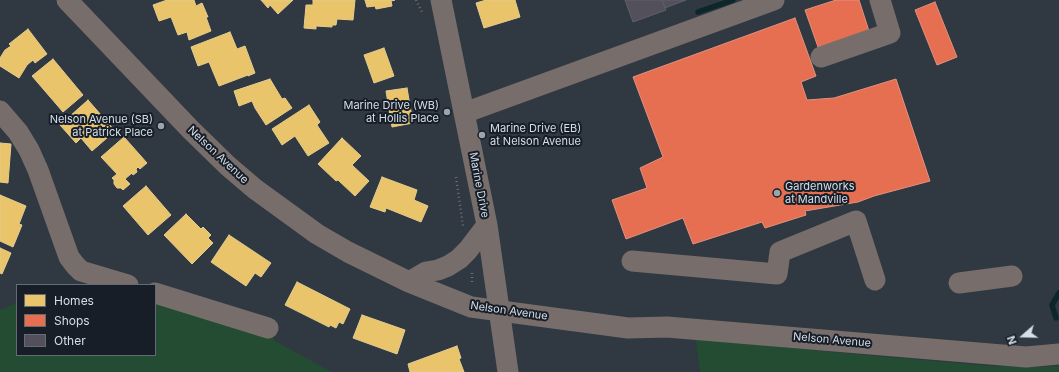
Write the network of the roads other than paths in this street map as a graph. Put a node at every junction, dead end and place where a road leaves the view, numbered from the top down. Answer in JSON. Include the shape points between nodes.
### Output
{"nodes":[{"id":1,"x":67,"y":0,"type":"edge"},
{"id":2,"x":441,"y":0,"type":"edge"},
{"id":3,"x":774,"y":0,"type":"edge"},
{"id":4,"x":880,"y":0,"type":"edge"},
{"id":5,"x":821,"y":57,"type":"dead end"},
{"id":6,"x":0,"y":111,"type":"edge"},
{"id":7,"x":464,"y":113,"type":"junction"},
{"id":8,"x":487,"y":224,"type":"junction"},
{"id":9,"x":632,"y":261,"type":"dead end"},
{"id":10,"x":1012,"y":276,"type":"dead end"},
{"id":11,"x":876,"y":280,"type":"dead end"},
{"id":12,"x":409,"y":282,"type":"junction"},
{"id":13,"x":959,"y":283,"type":"dead end"},
{"id":14,"x":125,"y":284,"type":"edge"},
{"id":15,"x":156,"y":293,"type":"edge"},
{"id":16,"x":500,"y":311,"type":"junction"},
{"id":17,"x":268,"y":328,"type":"dead end"},
{"id":18,"x":1059,"y":354,"type":"edge"},
{"id":19,"x":508,"y":372,"type":"edge"}],
"edges":[{"from":1,"to":12,"type":"street","name":"Nelson Avenue","via":[[191,130],[255,189],[317,234]]},
{"from":2,"to":7,"type":"street","name":"Marine Drive"},
{"from":3,"to":7,"type":"street"},
{"from":4,"to":5,"type":"street","via":[[890,33]]},
{"from":6,"to":14,"type":"street","via":[[29,150],[74,265],[81,271]]},
{"from":7,"to":8,"type":"street","name":"Marine Drive"},
{"from":8,"to":12,"type":"street","via":[[459,259]]},
{"from":8,"to":16,"type":"street","name":"Marine Drive"},
{"from":9,"to":11,"type":"street","via":[[777,274],[780,252],[856,221]]},
{"from":10,"to":13,"type":"street"},
{"from":12,"to":16,"type":"street","name":"Nelson Avenue","via":[[472,307]]},
{"from":15,"to":17,"type":"street"},
{"from":16,"to":18,"type":"street","name":"Nelson Avenue","via":[[628,328],[667,327],[1026,357]]},
{"from":16,"to":19,"type":"street","name":"Marine Drive"}]}
